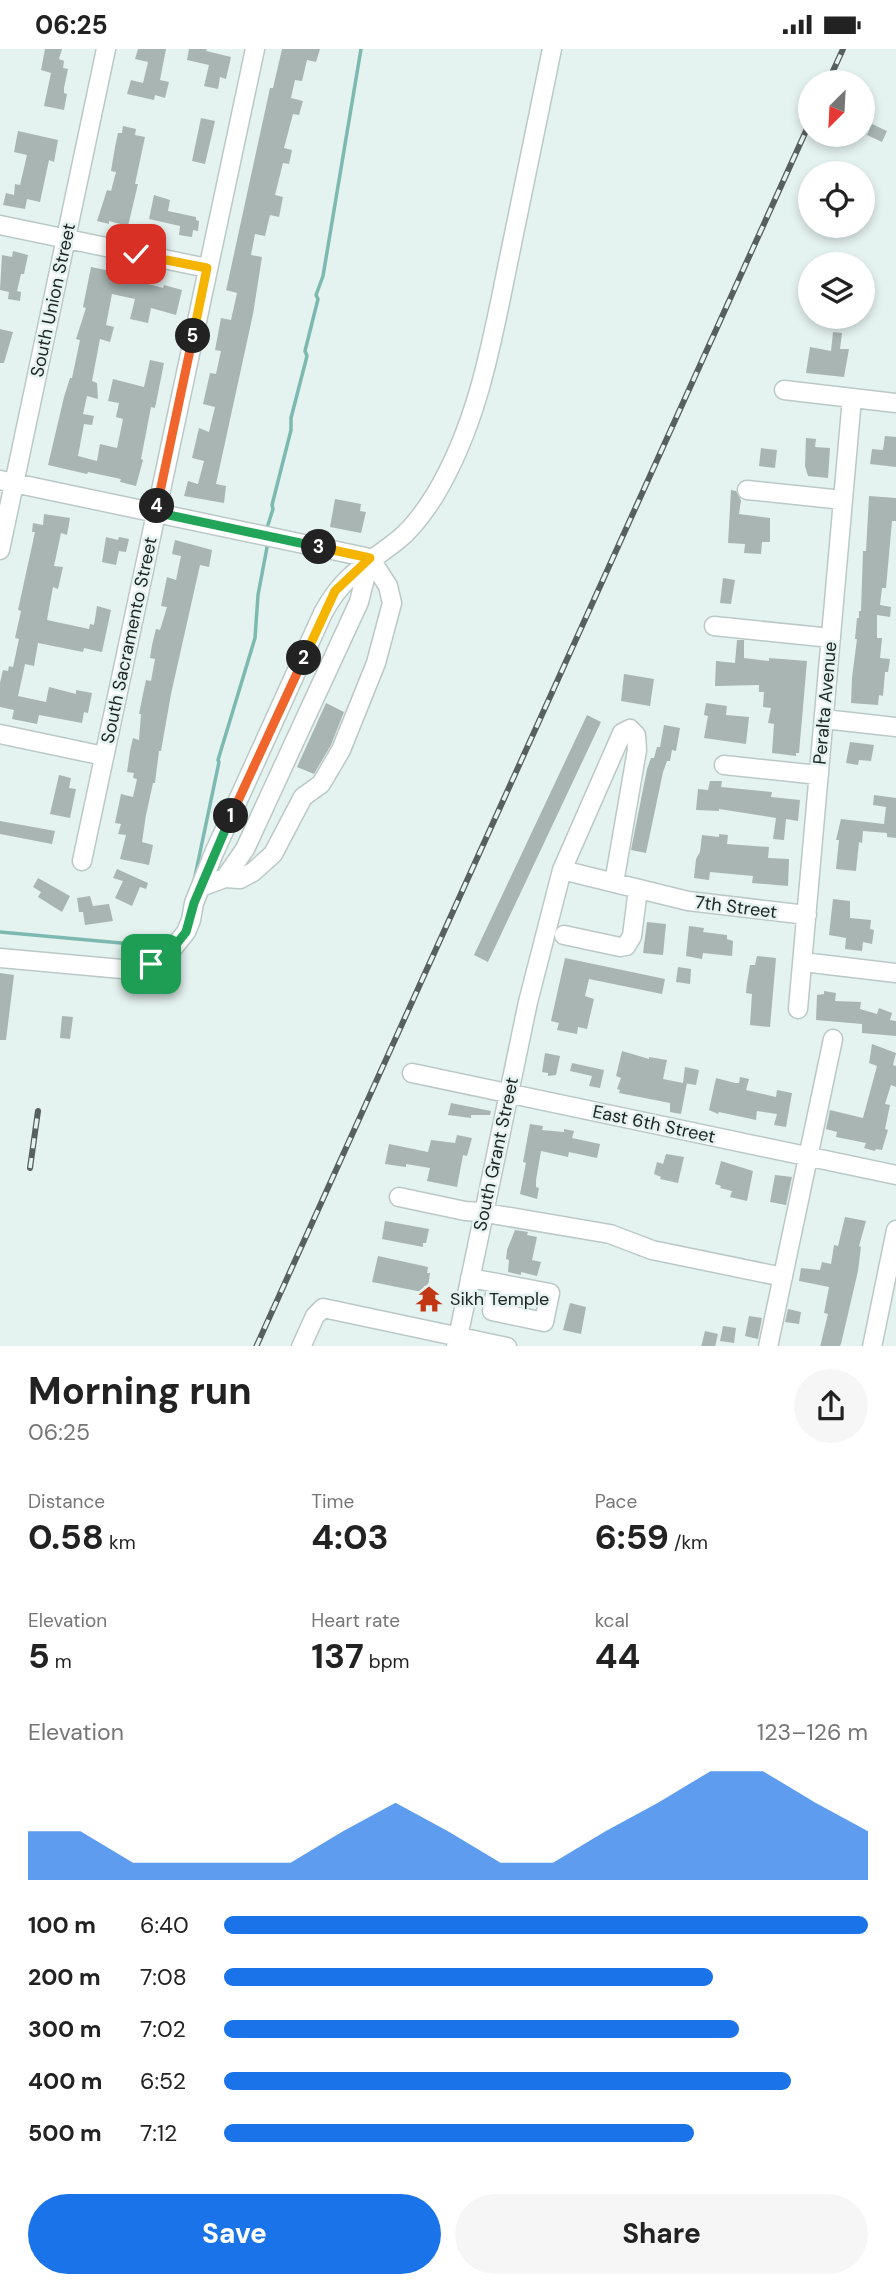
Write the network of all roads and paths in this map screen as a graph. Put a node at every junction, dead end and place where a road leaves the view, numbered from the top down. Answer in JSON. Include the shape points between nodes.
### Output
{"nodes":[{"id":1,"x":106,"y":49,"type":"edge"},
{"id":2,"x":255,"y":49,"type":"edge"},
{"id":3,"x":552,"y":49,"type":"edge"},
{"id":4,"x":0,"y":225,"type":"edge"},
{"id":5,"x":66,"y":239,"type":"junction"},
{"id":6,"x":207,"y":268,"type":"junction"},
{"id":7,"x":784,"y":390,"type":"dead end"},
{"id":8,"x":852,"y":398,"type":"junction"},
{"id":9,"x":896,"y":403,"type":"edge"},
{"id":10,"x":7,"y":481,"type":"edge"},
{"id":11,"x":747,"y":490,"type":"dead end"},
{"id":12,"x":843,"y":501,"type":"junction"},
{"id":13,"x":155,"y":512,"type":"junction"},
{"id":14,"x":0,"y":550,"type":"edge"},
{"id":15,"x":370,"y":558,"type":"junction"},
{"id":16,"x":713,"y":626,"type":"dead end"},
{"id":17,"x":831,"y":638,"type":"junction"},
{"id":18,"x":824,"y":719,"type":"junction"},
{"id":19,"x":896,"y":727,"type":"edge"},
{"id":20,"x":0,"y":734,"type":"edge"},
{"id":21,"x":104,"y":756,"type":"junction"},
{"id":22,"x":724,"y":765,"type":"dead end"},
{"id":23,"x":819,"y":775,"type":"junction"},
{"id":24,"x":82,"y":861,"type":"dead end"},
{"id":25,"x":562,"y":870,"type":"junction"},
{"id":26,"x":225,"y":879,"type":"junction"},
{"id":27,"x":614,"y":883,"type":"junction"},
{"id":28,"x":201,"y":887,"type":"junction"},
{"id":29,"x":638,"y":889,"type":"junction"},
{"id":30,"x":807,"y":915,"type":"junction"},
{"id":31,"x":564,"y":935,"type":"dead end"},
{"id":32,"x":0,"y":958,"type":"edge"},
{"id":33,"x":803,"y":962,"type":"junction"},
{"id":34,"x":896,"y":973,"type":"edge"},
{"id":35,"x":798,"y":1009,"type":"dead end"},
{"id":36,"x":832,"y":1039,"type":"dead end"},
{"id":37,"x":412,"y":1073,"type":"dead end"},
{"id":38,"x":509,"y":1093,"type":"junction"},
{"id":39,"x":808,"y":1156,"type":"junction"},
{"id":40,"x":896,"y":1175,"type":"edge"},
{"id":41,"x":399,"y":1197,"type":"dead end"},
{"id":42,"x":484,"y":1212,"type":"junction"},
{"id":43,"x":896,"y":1230,"type":"edge"},
{"id":44,"x":783,"y":1277,"type":"junction"},
{"id":45,"x":470,"y":1278,"type":"junction"},
{"id":46,"x":497,"y":1283,"type":"dead end"},
{"id":47,"x":457,"y":1341,"type":"edge"},
{"id":48,"x":301,"y":1346,"type":"edge"},
{"id":49,"x":508,"y":1346,"type":"edge"},
{"id":50,"x":768,"y":1346,"type":"edge"},
{"id":51,"x":872,"y":1346,"type":"edge"}],
"edges":[{"from":1,"to":5,"type":"street","name":"South Union Street"},
{"from":2,"to":6,"type":"street","name":"South Sacramento Street"},
{"from":3,"to":15,"type":"street","via":[[491,342],[468,428],[455,459],[419,517],[398,540]]},
{"from":4,"to":5,"type":"street"},
{"from":5,"to":6,"type":"street"},
{"from":5,"to":10,"type":"street","name":"South Union Street"},
{"from":6,"to":13,"type":"street","name":"South Sacramento Street"},
{"from":7,"to":8,"type":"street"},
{"from":8,"to":9,"type":"street"},
{"from":8,"to":12,"type":"street","name":"Peralta Avenue"},
{"from":10,"to":13,"type":"street"},
{"from":10,"to":14,"type":"street","name":"South Union Street"},
{"from":11,"to":12,"type":"street"},
{"from":12,"to":17,"type":"street","name":"Peralta Avenue"},
{"from":13,"to":15,"type":"street"},
{"from":13,"to":21,"type":"street","name":"South Sacramento Street"},
{"from":15,"to":26,"type":"street","via":[[351,621],[246,849]]},
{"from":15,"to":26,"type":"street","via":[[388,586],[392,603],[376,663],[341,750],[321,784],[303,797],[273,854],[246,876]]},
{"from":15,"to":28,"type":"street","via":[[335,591],[323,613]]},
{"from":16,"to":17,"type":"street"},
{"from":17,"to":18,"type":"street","name":"Peralta Avenue"},
{"from":18,"to":19,"type":"street"},
{"from":18,"to":23,"type":"street","name":"Peralta Avenue"},
{"from":20,"to":21,"type":"street"},
{"from":21,"to":24,"type":"street","name":"South Sacramento Street"},
{"from":22,"to":23,"type":"street"},
{"from":23,"to":30,"type":"street","name":"Peralta Avenue"},
{"from":25,"to":27,"type":"street","name":"7th Street"},
{"from":25,"to":27,"type":"street","name":"South Grant Street","via":[[622,733],[630,729],[636,735],[636,750]]},
{"from":25,"to":38,"type":"street","name":"South Grant Street"},
{"from":26,"to":28,"type":"street"},
{"from":27,"to":29,"type":"street","name":"7th Street"},
{"from":28,"to":32,"type":"street","via":[[191,920],[176,945],[161,959],[140,968],[115,970]]},
{"from":29,"to":30,"type":"street","name":"7th Street"},
{"from":29,"to":31,"type":"street","via":[[632,936],[626,946]]},
{"from":30,"to":33,"type":"street","name":"Peralta Avenue"},
{"from":33,"to":34,"type":"street"},
{"from":33,"to":35,"type":"street","name":"Peralta Avenue"},
{"from":36,"to":39,"type":"street"},
{"from":37,"to":38,"type":"street","name":"East 6th Street"},
{"from":38,"to":39,"type":"street","name":"East 6th Street"},
{"from":38,"to":42,"type":"street","name":"South Grant Street"},
{"from":39,"to":40,"type":"street","name":"East 6th Street"},
{"from":39,"to":44,"type":"street"},
{"from":41,"to":42,"type":"street"},
{"from":42,"to":44,"type":"street","via":[[610,1234],[652,1250]]},
{"from":42,"to":45,"type":"street","name":"South Grant Street"},
{"from":43,"to":51,"type":"street"},
{"from":44,"to":50,"type":"street"},
{"from":45,"to":46,"type":"street"},
{"from":45,"to":47,"type":"street","name":"South Grant Street"},
{"from":47,"to":48,"type":"street","via":[[323,1308]]},
{"from":47,"to":49,"type":"street"}]}
